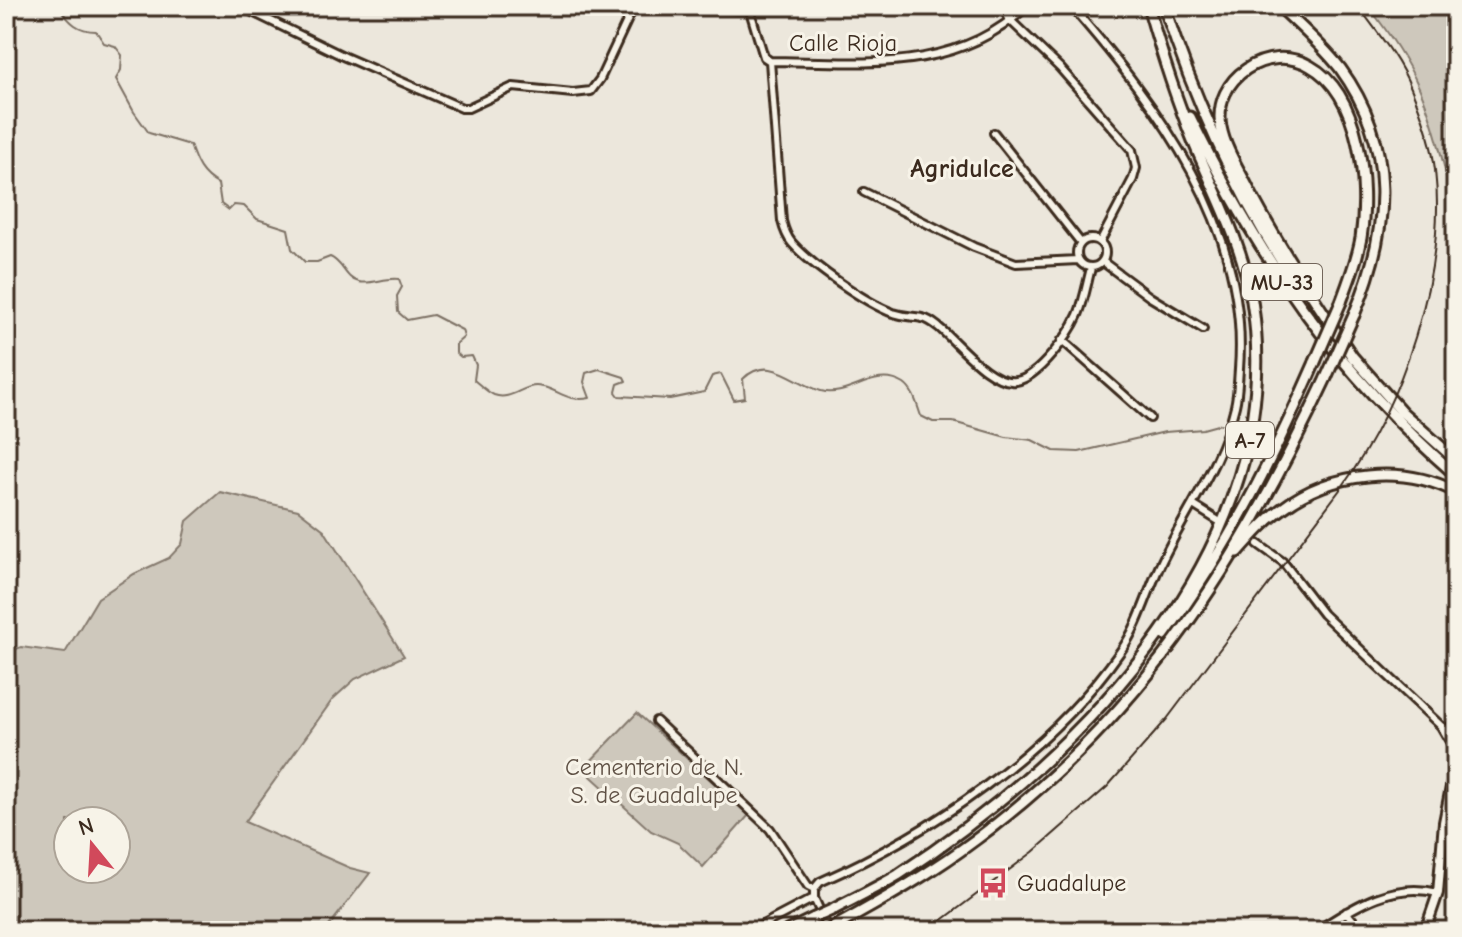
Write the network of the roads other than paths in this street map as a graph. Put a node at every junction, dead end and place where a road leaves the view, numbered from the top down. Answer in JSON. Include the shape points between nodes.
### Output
{"nodes":[{"id":1,"x":240,"y":6,"type":"edge"},
{"id":2,"x":634,"y":6,"type":"edge"},
{"id":3,"x":764,"y":6,"type":"edge"},
{"id":4,"x":1001,"y":6,"type":"edge"},
{"id":5,"x":1027,"y":6,"type":"edge"},
{"id":6,"x":1071,"y":6,"type":"edge"},
{"id":7,"x":1148,"y":6,"type":"edge"},
{"id":8,"x":1164,"y":6,"type":"edge"},
{"id":9,"x":1279,"y":6,"type":"edge"},
{"id":10,"x":697,"y":8,"type":"edge"},
{"id":11,"x":750,"y":11,"type":"junction"},
{"id":12,"x":1011,"y":21,"type":"junction"},
{"id":13,"x":1162,"y":51,"type":"junction"},
{"id":14,"x":770,"y":61,"type":"junction"},
{"id":15,"x":994,"y":133,"type":"dead end"},
{"id":16,"x":864,"y":192,"type":"dead end"},
{"id":17,"x":1100,"y":242,"type":"junction"},
{"id":18,"x":1081,"y":243,"type":"junction"},
{"id":19,"x":1078,"y":260,"type":"junction"},
{"id":20,"x":1103,"y":262,"type":"junction"},
{"id":21,"x":1091,"y":268,"type":"junction"},
{"id":22,"x":1203,"y":329,"type":"dead end"},
{"id":23,"x":1062,"y":340,"type":"junction"},
{"id":24,"x":1354,"y":359,"type":"junction"},
{"id":25,"x":1150,"y":418,"type":"dead end"},
{"id":26,"x":1456,"y":460,"type":"edge"},
{"id":27,"x":1456,"y":475,"type":"edge"},
{"id":28,"x":1456,"y":492,"type":"edge"},
{"id":29,"x":1193,"y":505,"type":"junction"},
{"id":30,"x":1217,"y":520,"type":"tunnel mouth"},
{"id":31,"x":1258,"y":544,"type":"tunnel mouth"},
{"id":32,"x":1225,"y":566,"type":"junction"},
{"id":33,"x":656,"y":721,"type":"dead end"},
{"id":34,"x":1448,"y":727,"type":"edge"},
{"id":35,"x":1456,"y":733,"type":"edge"},
{"id":36,"x":1452,"y":740,"type":"edge"},
{"id":37,"x":1456,"y":760,"type":"edge"},
{"id":38,"x":1032,"y":774,"type":"junction"},
{"id":39,"x":814,"y":889,"type":"junction"},
{"id":40,"x":1438,"y":893,"type":"junction"},
{"id":41,"x":814,"y":898,"type":"junction"},
{"id":42,"x":1346,"y":912,"type":"junction"},
{"id":43,"x":830,"y":929,"type":"edge"},
{"id":44,"x":751,"y":931,"type":"edge"},
{"id":45,"x":787,"y":931,"type":"edge"},
{"id":46,"x":1316,"y":931,"type":"edge"},
{"id":47,"x":1362,"y":931,"type":"edge"},
{"id":48,"x":1425,"y":931,"type":"edge"}],
"edges":[{"from":1,"to":2,"type":"street","via":[[468,108],[513,87],[591,91]]},
{"from":3,"to":11,"type":"street"},
{"from":4,"to":12,"type":"street"},
{"from":5,"to":12,"type":"street","name":"Calle Rioja"},
{"from":6,"to":29,"type":"street","via":[[1139,87],[1184,157],[1226,253],[1235,288],[1241,336],[1236,404],[1220,452]]},
{"from":7,"to":13,"type":"highway","number":"A-7"},
{"from":8,"to":24,"type":"highway","number":"MU-33","via":[[1193,88],[1238,187],[1294,280]]},
{"from":9,"to":32,"type":"highway","number":"A-7","bridge":true,"via":[[1339,68],[1366,113],[1382,181],[1382,224],[1372,269],[1326,378]]},
{"from":10,"to":11,"type":"street"},
{"from":11,"to":14,"type":"street","name":"Calle Rioja","via":[[764,57]]},
{"from":12,"to":14,"type":"street","name":"Calle Rioja","via":[[916,60]]},
{"from":12,"to":17,"type":"street","via":[[1132,150],[1133,179]]},
{"from":13,"to":27,"type":"highway","number":"MU-33","via":[[1213,165],[1285,287],[1371,394]]},
{"from":13,"to":38,"type":"highway","number":"A-7","via":[[1245,267],[1257,349],[1251,437],[1230,508],[1189,586],[1121,680]]},
{"from":14,"to":23,"type":"street","via":[[782,221],[799,250],[872,302],[892,312],[928,317],[996,379],[1027,379]]},
{"from":15,"to":18,"type":"street"},
{"from":16,"to":19,"type":"street","via":[[1016,263]]},
{"from":17,"to":18,"type":"street"},
{"from":17,"to":20,"type":"street"},
{"from":18,"to":19,"type":"street"},
{"from":19,"to":21,"type":"street"},
{"from":20,"to":21,"type":"street"},
{"from":20,"to":22,"type":"street"},
{"from":21,"to":23,"type":"street","via":[[1079,312]]},
{"from":23,"to":25,"type":"street"},
{"from":24,"to":26,"type":"highway","number":"MU-33"},
{"from":24,"to":38,"type":"highway","bridge":true,"via":[[1276,239],[1223,133],[1220,115],[1226,90],[1262,61],[1303,62],[1318,71],[1343,101],[1362,172],[1359,249],[1341,302],[1315,362],[1217,558],[1109,701]]},
{"from":28,"to":32,"type":"highway","via":[[1390,476],[1326,485],[1273,515]]},
{"from":29,"to":30,"type":"street"},
{"from":29,"to":39,"type":"street","via":[[1122,650],[1053,729],[981,790],[917,833]]},
{"from":31,"to":34,"type":"street","via":[[1283,562],[1323,614]]},
{"from":32,"to":43,"type":"highway","number":"A-7","via":[[1138,689],[1055,775],[961,850]]},
{"from":33,"to":39,"type":"street","via":[[770,829]]},
{"from":34,"to":35,"type":"street"},
{"from":34,"to":36,"type":"street"},
{"from":36,"to":37,"type":"street"},
{"from":37,"to":40,"type":"main road"},
{"from":38,"to":45,"type":"highway","number":"A-7","bridge":true,"via":[[897,875]]},
{"from":39,"to":41,"type":"street"},
{"from":40,"to":42,"type":"street","via":[[1417,888]]},
{"from":40,"to":48,"type":"main road"},
{"from":41,"to":43,"type":"street"},
{"from":41,"to":44,"type":"street"},
{"from":42,"to":46,"type":"street"},
{"from":42,"to":47,"type":"street"}]}
